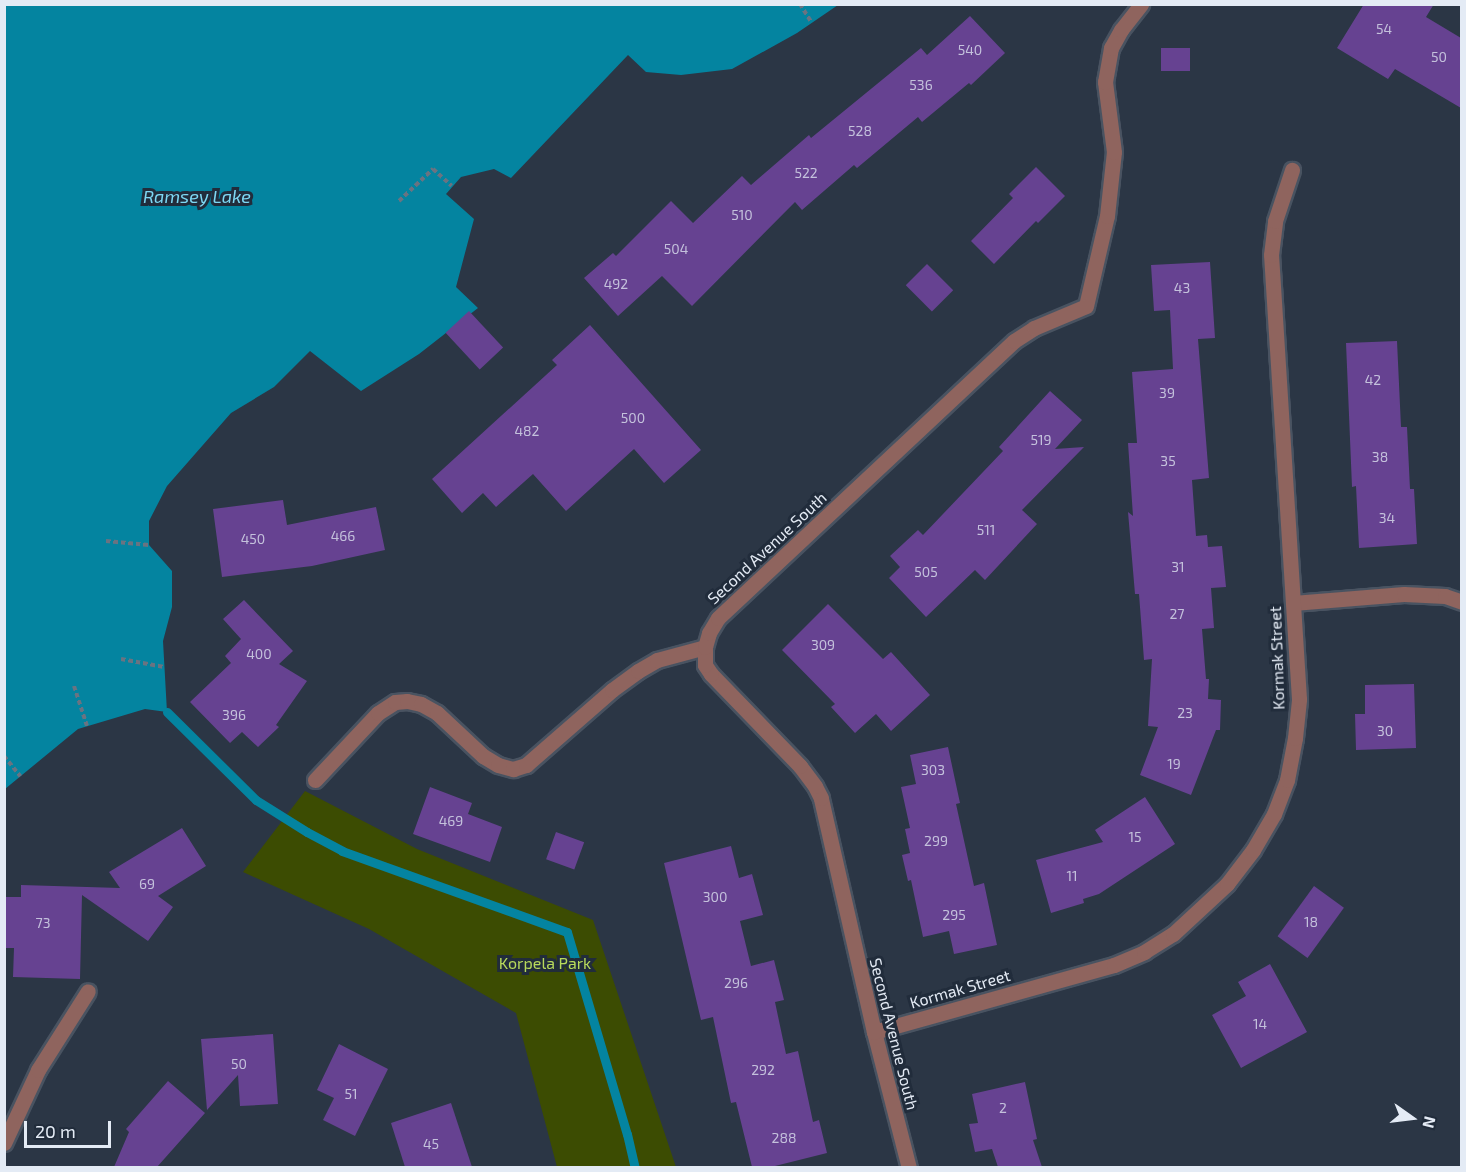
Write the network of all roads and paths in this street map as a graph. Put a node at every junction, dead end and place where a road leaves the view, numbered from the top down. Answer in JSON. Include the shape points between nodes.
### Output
{"nodes":[{"id":1,"x":800,"y":4,"type":"edge"},
{"id":2,"x":1141,"y":4,"type":"edge"},
{"id":3,"x":812,"y":22,"type":"dead end"},
{"id":4,"x":1292,"y":170,"type":"dead end"},
{"id":5,"x":452,"y":186,"type":"dead end"},
{"id":6,"x":399,"y":201,"type":"dead end"},
{"id":7,"x":106,"y":541,"type":"dead end"},
{"id":8,"x":149,"y":545,"type":"dead end"},
{"id":9,"x":1461,"y":602,"type":"edge"},
{"id":10,"x":1293,"y":603,"type":"junction"},
{"id":11,"x":705,"y":647,"type":"junction"},
{"id":12,"x":122,"y":659,"type":"dead end"},
{"id":13,"x":164,"y":667,"type":"dead end"},
{"id":14,"x":74,"y":686,"type":"dead end"},
{"id":15,"x":87,"y":726,"type":"dead end"},
{"id":16,"x":4,"y":756,"type":"edge"},
{"id":17,"x":20,"y":776,"type":"dead end"},
{"id":18,"x":315,"y":780,"type":"dead end"},
{"id":19,"x":88,"y":992,"type":"dead end"},
{"id":20,"x":874,"y":1032,"type":"junction"},
{"id":21,"x":4,"y":1143,"type":"edge"},
{"id":22,"x":909,"y":1167,"type":"edge"}],
"edges":[{"from":1,"to":3,"type":"path"},
{"from":2,"to":11,"type":"street","name":"Second Avenue South","via":[[1112,48],[1105,82],[1114,152],[1107,216],[1086,306],[1014,341],[718,618]]},
{"from":4,"to":10,"type":"street","name":"Kormak Street","via":[[1275,221],[1271,255]]},
{"from":5,"to":6,"type":"path","via":[[433,169]]},
{"from":7,"to":8,"type":"path"},
{"from":9,"to":10,"type":"street","via":[[1445,596],[1404,594]]},
{"from":10,"to":20,"type":"street","name":"Kormak Street","via":[[1299,699],[1287,780],[1274,814],[1253,850],[1202,910],[1173,934],[1114,965]]},
{"from":11,"to":18,"type":"street","via":[[657,660],[638,671],[526,765],[513,769],[498,765],[437,713],[407,701],[395,702],[378,713]]},
{"from":11,"to":20,"type":"street","name":"Second Avenue South","via":[[705,665],[711,675],[800,766],[818,792]]},
{"from":12,"to":13,"type":"path"},
{"from":14,"to":15,"type":"path"},
{"from":16,"to":17,"type":"path"},
{"from":19,"to":21,"type":"street","via":[[38,1070]]},
{"from":20,"to":22,"type":"street","name":"Second Avenue South"}]}
